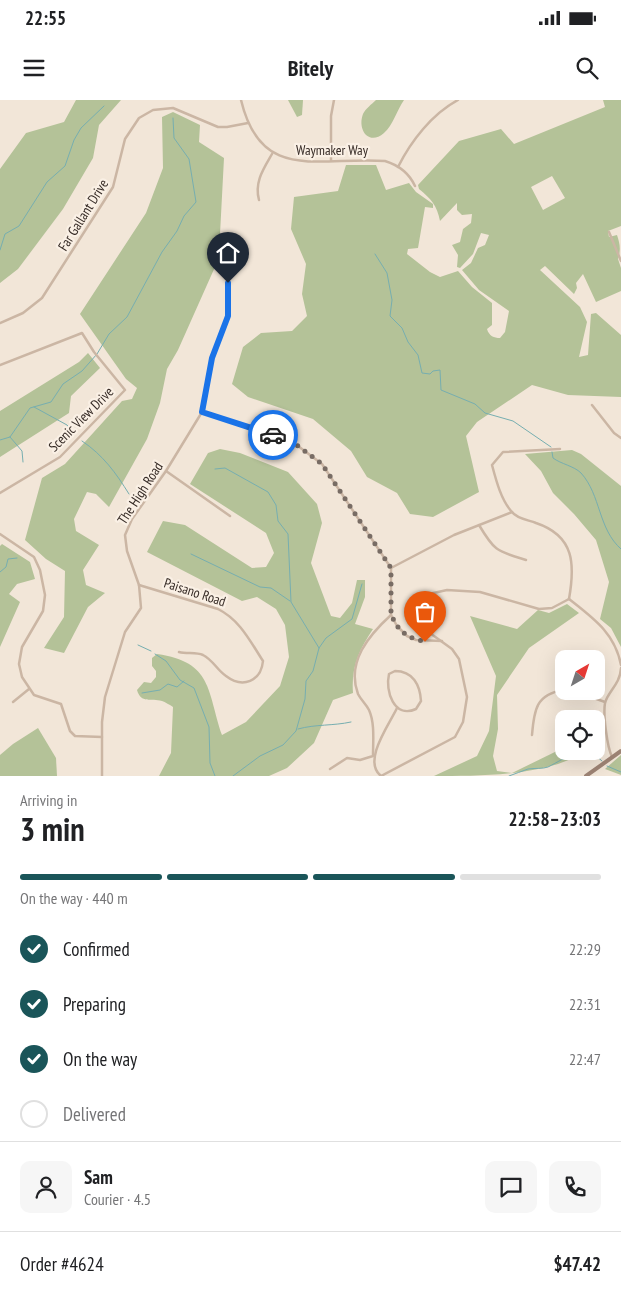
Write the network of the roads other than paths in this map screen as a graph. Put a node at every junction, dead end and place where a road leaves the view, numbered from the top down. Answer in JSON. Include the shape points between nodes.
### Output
{"nodes":[{"id":1,"x":241,"y":100,"type":"edge"},
{"id":2,"x":334,"y":100,"type":"edge"},
{"id":3,"x":458,"y":100,"type":"edge"},
{"id":4,"x":248,"y":123,"type":"junction"},
{"id":5,"x":272,"y":154,"type":"junction"},
{"id":6,"x":331,"y":160,"type":"junction"},
{"id":7,"x":398,"y":167,"type":"junction"},
{"id":8,"x":415,"y":186,"type":"dead end"},
{"id":9,"x":259,"y":200,"type":"dead end"},
{"id":10,"x":609,"y":232,"type":"dead end"},
{"id":11,"x":621,"y":261,"type":"edge"},
{"id":12,"x":228,"y":283,"type":"dead end"},
{"id":13,"x":0,"y":323,"type":"edge"},
{"id":14,"x":0,"y":365,"type":"edge"},
{"id":15,"x":592,"y":406,"type":"dead end"},
{"id":16,"x":202,"y":412,"type":"junction"},
{"id":17,"x":621,"y":438,"type":"edge"},
{"id":18,"x":560,"y":449,"type":"dead end"},
{"id":19,"x":166,"y":471,"type":"junction"},
{"id":20,"x":0,"y":493,"type":"edge"},
{"id":21,"x":512,"y":512,"type":"junction"},
{"id":22,"x":230,"y":516,"type":"dead end"},
{"id":23,"x":479,"y":525,"type":"junction"},
{"id":24,"x":0,"y":534,"type":"edge"},
{"id":25,"x":526,"y":560,"type":"dead end"},
{"id":26,"x":391,"y":568,"type":"junction"},
{"id":27,"x":139,"y":585,"type":"junction"},
{"id":28,"x":569,"y":599,"type":"junction"},
{"id":29,"x":391,"y":615,"type":"junction"},
{"id":30,"x":442,"y":641,"type":"junction"},
{"id":31,"x":179,"y":652,"type":"dead end"},
{"id":32,"x":621,"y":666,"type":"edge"},
{"id":33,"x":29,"y":689,"type":"junction"},
{"id":34,"x":555,"y":691,"type":"edge"},
{"id":35,"x":599,"y":700,"type":"edge"},
{"id":36,"x":13,"y":702,"type":"dead end"},
{"id":37,"x":605,"y":702,"type":"junction"},
{"id":38,"x":397,"y":708,"type":"junction"},
{"id":39,"x":532,"y":735,"type":"dead end"},
{"id":40,"x":102,"y":737,"type":"junction"},
{"id":41,"x":621,"y":751,"type":"edge"},
{"id":42,"x":373,"y":756,"type":"junction"},
{"id":43,"x":612,"y":757,"type":"junction"},
{"id":44,"x":330,"y":769,"type":"dead end"},
{"id":45,"x":102,"y":776,"type":"edge"},
{"id":46,"x":381,"y":776,"type":"edge"},
{"id":47,"x":586,"y":776,"type":"edge"}],
"edges":[{"from":1,"to":4,"type":"street"},
{"from":2,"to":6,"type":"street","via":[[330,116]]},
{"from":3,"to":7,"type":"street","via":[[443,109],[420,133]]},
{"from":4,"to":5,"type":"street","via":[[256,138]]},
{"from":4,"to":13,"type":"street","name":"Far Gallant Drive","via":[[218,127],[173,108],[153,110],[139,118],[125,139],[113,187],[42,298],[23,313]]},
{"from":5,"to":6,"type":"street","name":"Waymaker Way","via":[[295,161]]},
{"from":5,"to":9,"type":"street","via":[[258,182]]},
{"from":6,"to":7,"type":"street","name":"Waymaker Way","via":[[385,161]]},
{"from":7,"to":8,"type":"street"},
{"from":10,"to":11,"type":"street"},
{"from":12,"to":16,"type":"street","name":"The High Road","via":[[228,316],[212,358]]},
{"from":14,"to":20,"type":"street","name":"Scenic View Drive","via":[[82,333],[125,390],[60,457]]},
{"from":15,"to":17,"type":"street","via":[[614,434]]},
{"from":16,"to":19,"type":"street","name":"The High Road"},
{"from":16,"to":26,"type":"street","via":[[298,446],[322,464]]},
{"from":18,"to":21,"type":"street","via":[[504,452],[492,465],[500,491]]},
{"from":19,"to":22,"type":"street"},
{"from":19,"to":27,"type":"street","name":"The High Road","via":[[132,519],[125,535]]},
{"from":21,"to":23,"type":"street"},
{"from":21,"to":28,"type":"street","via":[[554,531],[564,541],[570,552],[573,574]]},
{"from":23,"to":25,"type":"street","via":[[492,547]]},
{"from":23,"to":26,"type":"street"},
{"from":24,"to":33,"type":"street","via":[[32,554],[40,570],[44,605],[19,659],[21,673]]},
{"from":26,"to":29,"type":"street"},
{"from":27,"to":31,"type":"street","name":"Paisano Road","via":[[229,614],[264,661],[263,668],[256,678],[244,682],[227,677],[203,655]]},
{"from":27,"to":40,"type":"street","name":"The High Road","via":[[141,608],[125,632],[109,682],[103,706]]},
{"from":28,"to":30,"type":"street","via":[[552,608],[539,608],[480,592],[434,591],[421,606],[416,623]]},
{"from":28,"to":32,"type":"street","via":[[611,637]]},
{"from":29,"to":30,"type":"street","via":[[407,636],[425,642]]},
{"from":29,"to":42,"type":"street","via":[[366,642],[354,672],[359,696],[369,710],[372,722]]},
{"from":30,"to":46,"type":"street","via":[[459,659],[465,686],[466,712],[460,732]]},
{"from":32,"to":37,"type":"street","via":[[618,682]]},
{"from":33,"to":36,"type":"street"},
{"from":33,"to":40,"type":"street","via":[[40,698],[61,704],[70,731],[76,736]]},
{"from":34,"to":39,"type":"street","via":[[539,703],[534,714]]},
{"from":35,"to":37,"type":"street"},
{"from":37,"to":43,"type":"street","via":[[608,748]]},
{"from":38,"to":38,"type":"street","via":[[412,711],[421,701],[413,678],[395,670],[389,674],[387,682],[388,692]]},
{"from":38,"to":42,"type":"street"},
{"from":40,"to":45,"type":"street","name":"The High Road"},
{"from":41,"to":43,"type":"street"},
{"from":42,"to":44,"type":"street","via":[[360,760],[347,758]]},
{"from":42,"to":46,"type":"street"},
{"from":43,"to":47,"type":"street"}]}
